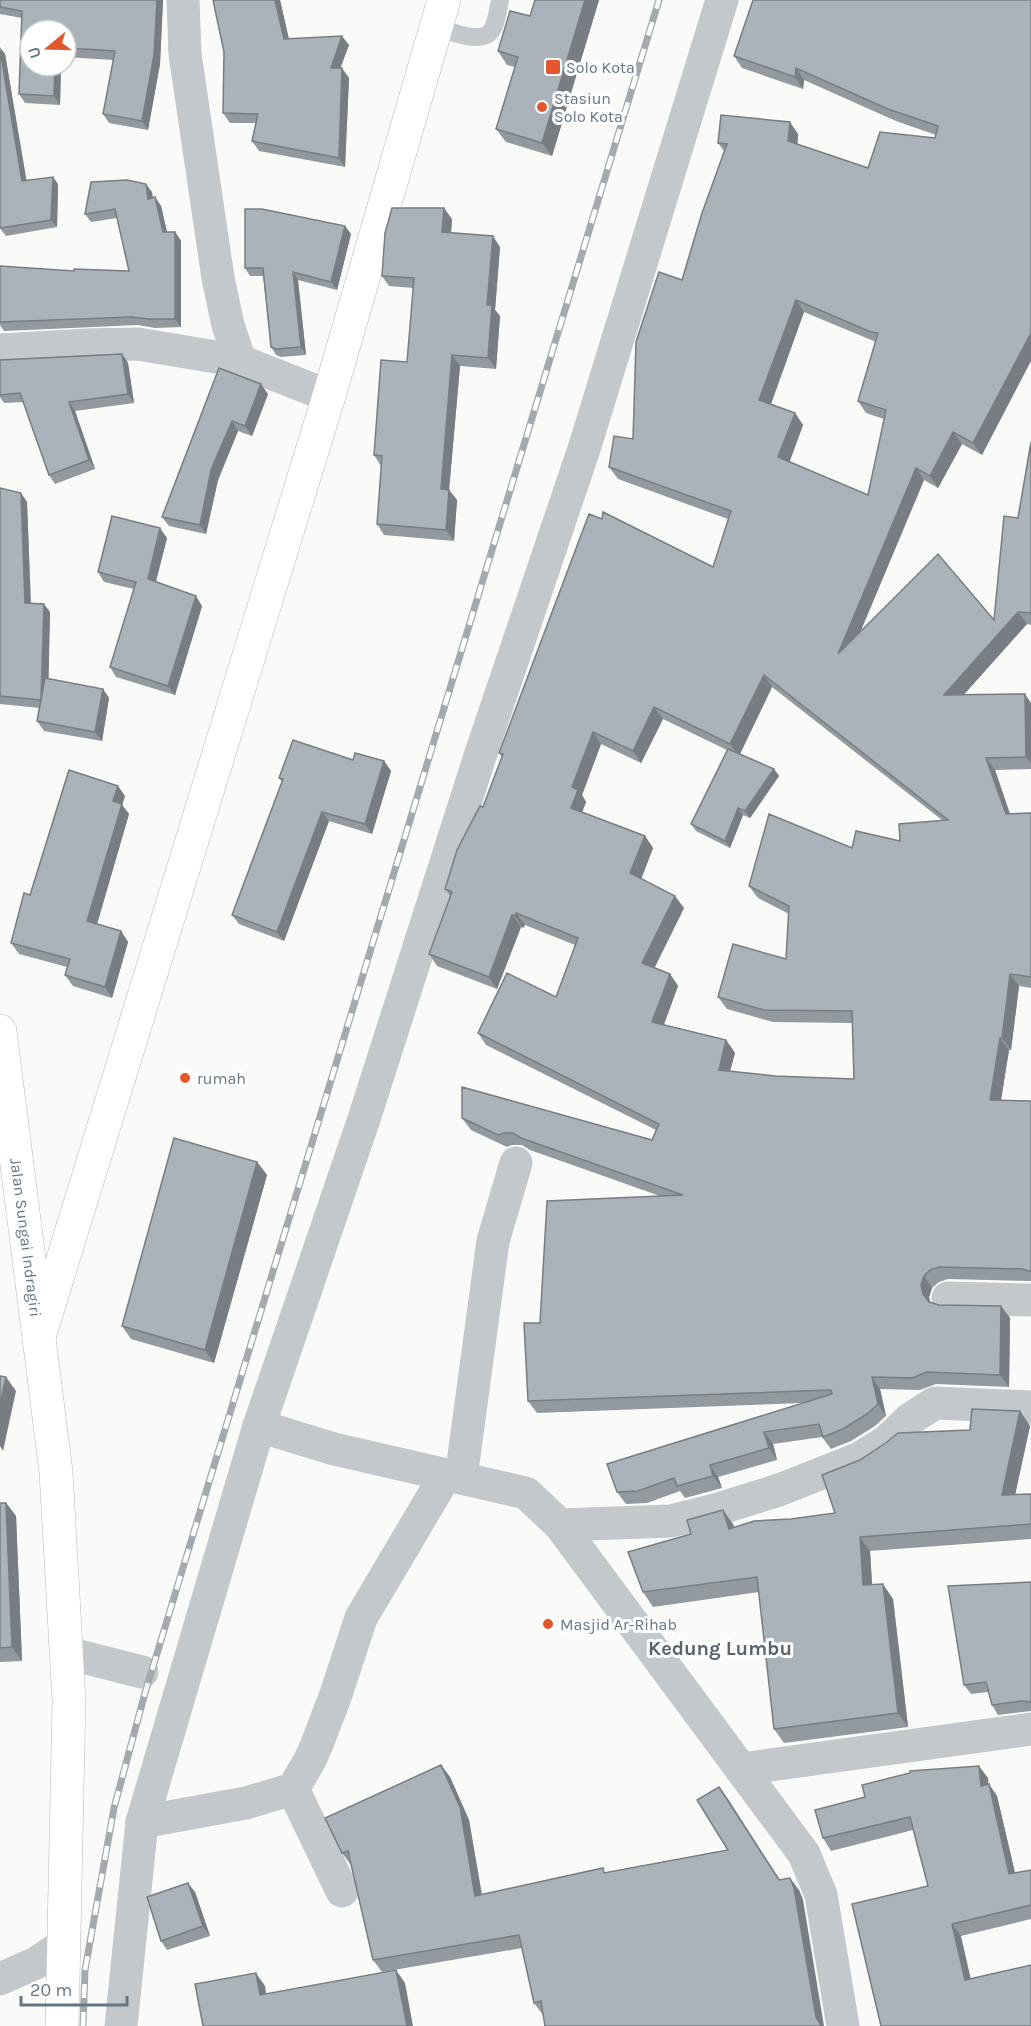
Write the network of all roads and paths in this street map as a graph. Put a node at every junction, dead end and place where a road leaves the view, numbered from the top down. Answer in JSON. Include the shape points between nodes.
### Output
{"nodes":[{"id":1,"x":183,"y":0,"type":"edge"},
{"id":2,"x":500,"y":0,"type":"edge"},
{"id":3,"x":722,"y":0,"type":"edge"},
{"id":4,"x":440,"y":14,"type":"edge"},
{"id":5,"x":0,"y":350,"type":"edge"},
{"id":6,"x":240,"y":361,"type":"junction"},
{"id":7,"x":329,"y":396,"type":"junction"},
{"id":8,"x":0,"y":1031,"type":"edge"},
{"id":9,"x":516,"y":1163,"type":"dead end"},
{"id":10,"x":948,"y":1298,"type":"dead end"},
{"id":11,"x":1031,"y":1300,"type":"edge"},
{"id":12,"x":39,"y":1337,"type":"junction"},
{"id":13,"x":1031,"y":1407,"type":"edge"},
{"id":14,"x":259,"y":1425,"type":"junction"},
{"id":15,"x":453,"y":1477,"type":"junction"},
{"id":16,"x":560,"y":1525,"type":"junction"},
{"id":17,"x":67,"y":1653,"type":"junction"},
{"id":18,"x":142,"y":1672,"type":"dead end"},
{"id":19,"x":1031,"y":1729,"type":"edge"},
{"id":20,"x":741,"y":1769,"type":"junction"},
{"id":21,"x":293,"y":1788,"type":"junction"},
{"id":22,"x":142,"y":1822,"type":"junction"},
{"id":23,"x":342,"y":1891,"type":"dead end"},
{"id":24,"x":62,"y":1946,"type":"junction"},
{"id":25,"x":0,"y":1979,"type":"edge"},
{"id":26,"x":62,"y":2026,"type":"edge"},
{"id":27,"x":121,"y":2026,"type":"edge"},
{"id":28,"x":843,"y":2026,"type":"edge"}],
"edges":[{"from":1,"to":6,"type":"street","via":[[185,54],[218,278]]},
{"from":2,"to":4,"type":"lane","via":[[493,30],[477,39]]},
{"from":3,"to":14,"type":"street","via":[[584,448],[364,1119]]},
{"from":4,"to":7,"type":"street"},
{"from":5,"to":6,"type":"street","via":[[138,344]]},
{"from":6,"to":7,"type":"street"},
{"from":7,"to":12,"type":"street"},
{"from":8,"to":12,"type":"street","name":"Jalan Sungai Indragiri"},
{"from":9,"to":15,"type":"street","via":[[493,1241]]},
{"from":10,"to":11,"type":"street"},
{"from":12,"to":17,"type":"street","name":"Jalan Sungai Indragiri","via":[[56,1472]]},
{"from":13,"to":16,"type":"street","via":[[935,1403],[860,1458],[736,1504],[671,1521]]},
{"from":14,"to":15,"type":"street","via":[[334,1449]]},
{"from":14,"to":22,"type":"street"},
{"from":15,"to":16,"type":"street","via":[[526,1493]]},
{"from":15,"to":21,"type":"street","via":[[360,1618],[317,1744]]},
{"from":16,"to":20,"type":"street"},
{"from":17,"to":18,"type":"street"},
{"from":17,"to":24,"type":"street","name":"Jalan Sungai Indragiri"},
{"from":19,"to":20,"type":"street"},
{"from":20,"to":28,"type":"street","via":[[804,1854],[814,1875],[821,1895]]},
{"from":21,"to":22,"type":"street","via":[[246,1803]]},
{"from":21,"to":23,"type":"street"},
{"from":22,"to":27,"type":"street"},
{"from":24,"to":25,"type":"street"},
{"from":24,"to":26,"type":"street","name":"Jalan Sungai Indragiri"}]}
